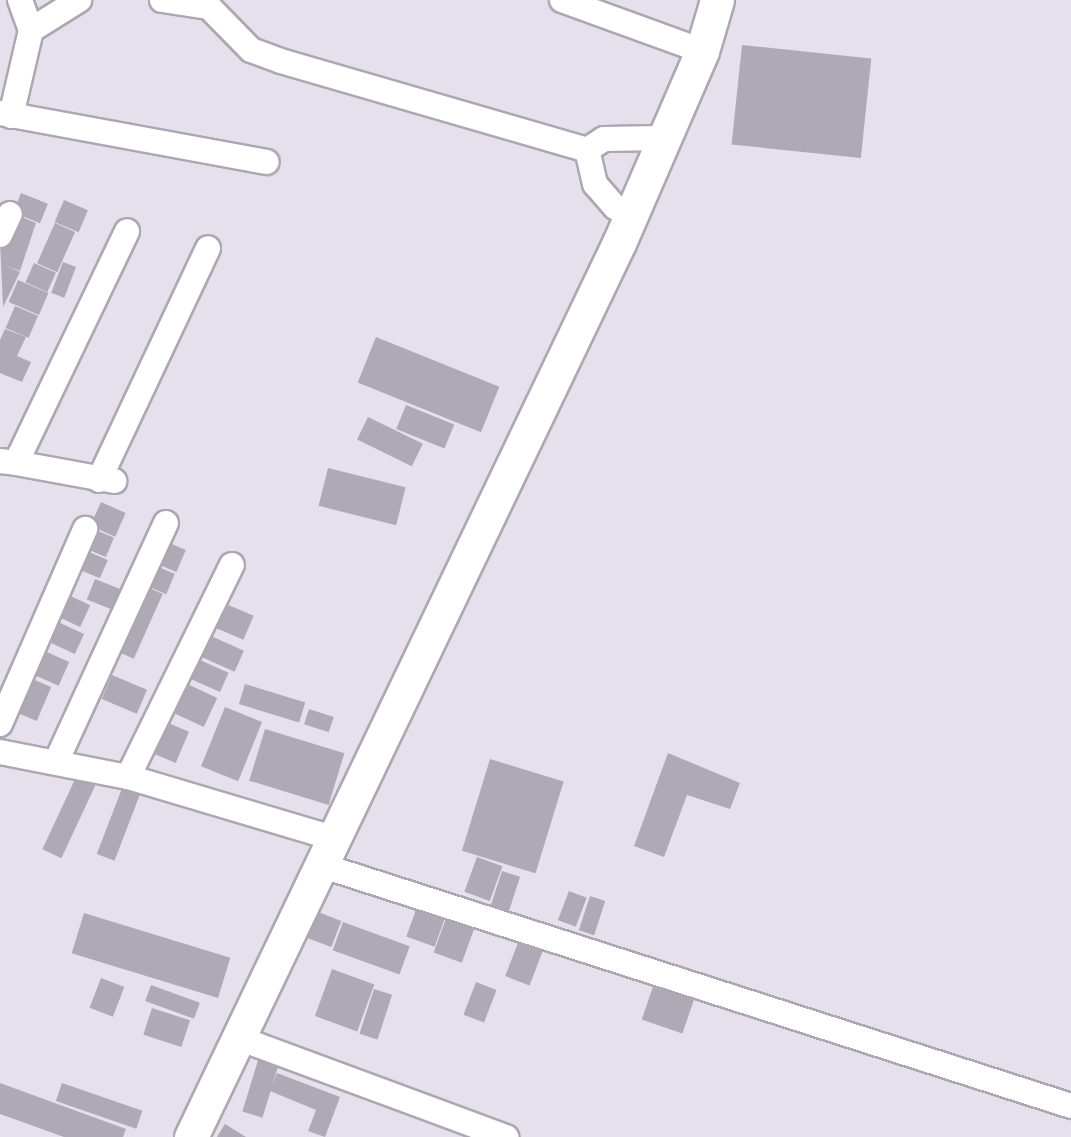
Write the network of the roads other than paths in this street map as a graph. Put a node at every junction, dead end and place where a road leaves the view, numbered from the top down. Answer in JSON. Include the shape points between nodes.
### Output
{"nodes":[{"id":1,"x":20,"y":0,"type":"edge"},
{"id":2,"x":79,"y":0,"type":"edge"},
{"id":3,"x":162,"y":0,"type":"edge"},
{"id":4,"x":561,"y":0,"type":"edge"},
{"id":5,"x":717,"y":0,"type":"edge"},
{"id":6,"x":31,"y":30,"type":"junction"},
{"id":7,"x":702,"y":51,"type":"junction"},
{"id":8,"x":5,"y":115,"type":"edge"},
{"id":9,"x":662,"y":138,"type":"junction"},
{"id":10,"x":587,"y":150,"type":"junction"},
{"id":11,"x":267,"y":162,"type":"dead end"},
{"id":12,"x":630,"y":216,"type":"junction"},
{"id":13,"x":127,"y":231,"type":"dead end"},
{"id":14,"x":208,"y":248,"type":"dead end"},
{"id":15,"x":8,"y":462,"type":"edge"},
{"id":16,"x":166,"y":523,"type":"dead end"},
{"id":17,"x":85,"y":529,"type":"dead end"},
{"id":18,"x":232,"y":565,"type":"dead end"},
{"id":19,"x":0,"y":724,"type":"edge"},
{"id":20,"x":0,"y":752,"type":"edge"},
{"id":21,"x":56,"y":762,"type":"junction"},
{"id":22,"x":128,"y":777,"type":"junction"},
{"id":23,"x":327,"y":851,"type":"junction"},
{"id":24,"x":241,"y":1039,"type":"junction"},
{"id":25,"x":1071,"y":1106,"type":"edge"},
{"id":26,"x":191,"y":1137,"type":"edge"},
{"id":27,"x":506,"y":1137,"type":"edge"}],
"edges":[{"from":1,"to":6,"type":"street"},
{"from":2,"to":6,"type":"street"},
{"from":3,"to":10,"type":"street","via":[[208,7],[251,50],[281,61]]},
{"from":4,"to":7,"type":"street"},
{"from":5,"to":7,"type":"street"},
{"from":6,"to":8,"type":"street"},
{"from":7,"to":9,"type":"street"},
{"from":8,"to":11,"type":"street"},
{"from":9,"to":10,"type":"street","via":[[615,137]]},
{"from":9,"to":12,"type":"street"},
{"from":10,"to":12,"type":"street","via":[[595,184],[615,207]]},
{"from":12,"to":23,"type":"street"},
{"from":13,"to":15,"type":"street"},
{"from":14,"to":15,"type":"street","via":[[108,480]]},
{"from":16,"to":21,"type":"street"},
{"from":17,"to":19,"type":"street"},
{"from":18,"to":22,"type":"street"},
{"from":20,"to":21,"type":"street"},
{"from":21,"to":22,"type":"street"},
{"from":22,"to":23,"type":"street"},
{"from":23,"to":24,"type":"street"},
{"from":23,"to":25,"type":"street"},
{"from":24,"to":26,"type":"street"},
{"from":24,"to":27,"type":"street"}]}
